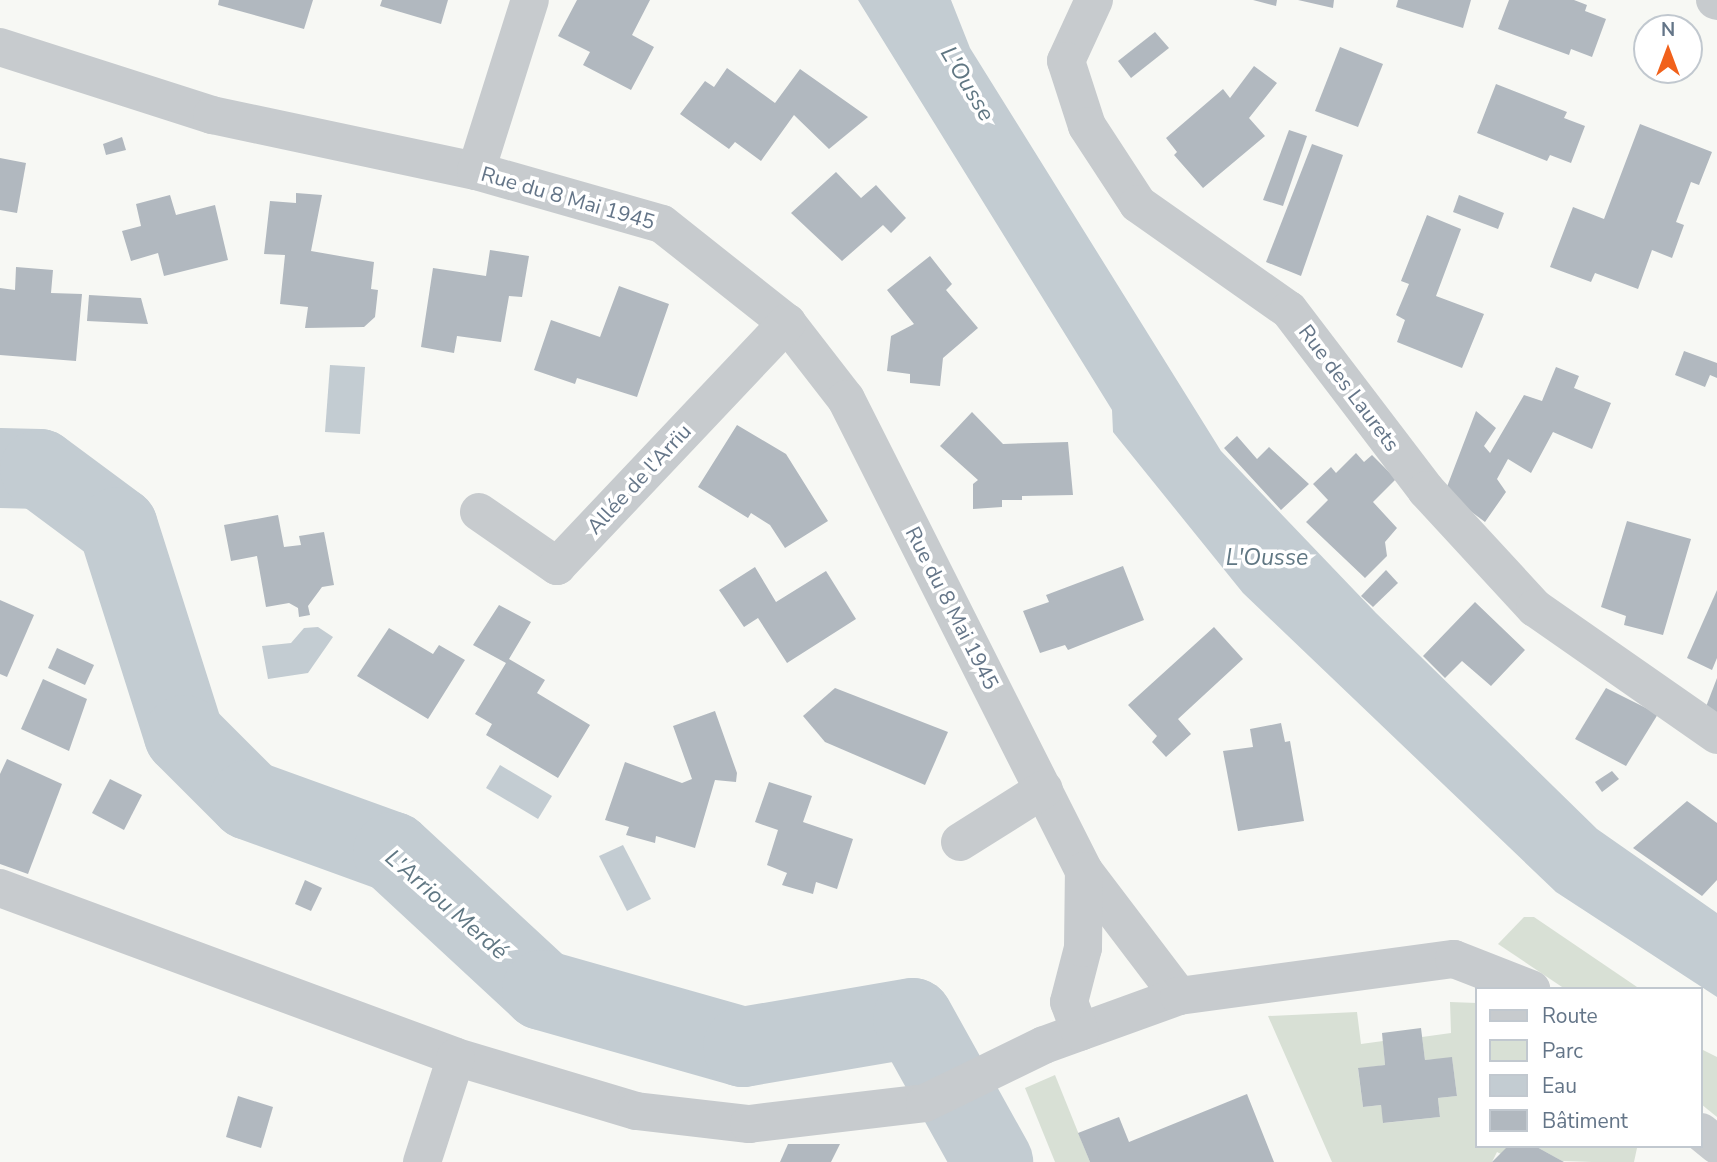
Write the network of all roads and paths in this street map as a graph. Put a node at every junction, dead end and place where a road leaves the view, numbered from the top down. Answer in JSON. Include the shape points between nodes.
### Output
{"nodes":[{"id":1,"x":530,"y":0,"type":"edge"},
{"id":2,"x":1094,"y":0,"type":"edge"},
{"id":3,"x":0,"y":47,"type":"edge"},
{"id":4,"x":477,"y":171,"type":"junction"},
{"id":5,"x":787,"y":323,"type":"junction"},
{"id":6,"x":479,"y":512,"type":"dead end"},
{"id":7,"x":1717,"y":735,"type":"edge"},
{"id":8,"x":1044,"y":789,"type":"junction"},
{"id":9,"x":960,"y":842,"type":"dead end"},
{"id":10,"x":1084,"y":871,"type":"junction"},
{"id":11,"x":0,"y":888,"type":"edge"},
{"id":12,"x":1526,"y":987,"type":"edge"},
{"id":13,"x":1178,"y":996,"type":"junction"},
{"id":14,"x":1080,"y":1032,"type":"junction"},
{"id":15,"x":456,"y":1057,"type":"junction"},
{"id":16,"x":1703,"y":1134,"type":"edge"},
{"id":17,"x":1717,"y":1145,"type":"edge"},
{"id":18,"x":422,"y":1162,"type":"edge"}],
"edges":[{"from":1,"to":4,"type":"street"},
{"from":2,"to":7,"type":"street","name":"Rue des Laurets","via":[[1066,61],[1087,126],[1138,204],[1289,310],[1426,490],[1535,608]]},
{"from":3,"to":4,"type":"street","name":"Rue du 8 Mai 1945","via":[[212,115]]},
{"from":4,"to":5,"type":"street","name":"Rue du 8 Mai 1945","via":[[662,224]]},
{"from":5,"to":6,"type":"street","name":"Allée de l'Arrïu","via":[[556,566]]},
{"from":5,"to":8,"type":"street","name":"Rue du 8 Mai 1945","via":[[846,398]]},
{"from":8,"to":9,"type":"street"},
{"from":8,"to":10,"type":"street","name":"Rue du 8 Mai 1945"},
{"from":10,"to":13,"type":"street","name":"Rue du 8 Mai 1945"},
{"from":10,"to":14,"type":"street","name":"Rue du 8 Mai 1945","via":[[1083,948],[1069,1002]]},
{"from":11,"to":15,"type":"street"},
{"from":12,"to":13,"type":"street","via":[[1454,959]]},
{"from":13,"to":14,"type":"street"},
{"from":14,"to":15,"type":"street","via":[[925,1103],[749,1124],[636,1111]]},
{"from":15,"to":18,"type":"street"},
{"from":16,"to":17,"type":"street"}]}
